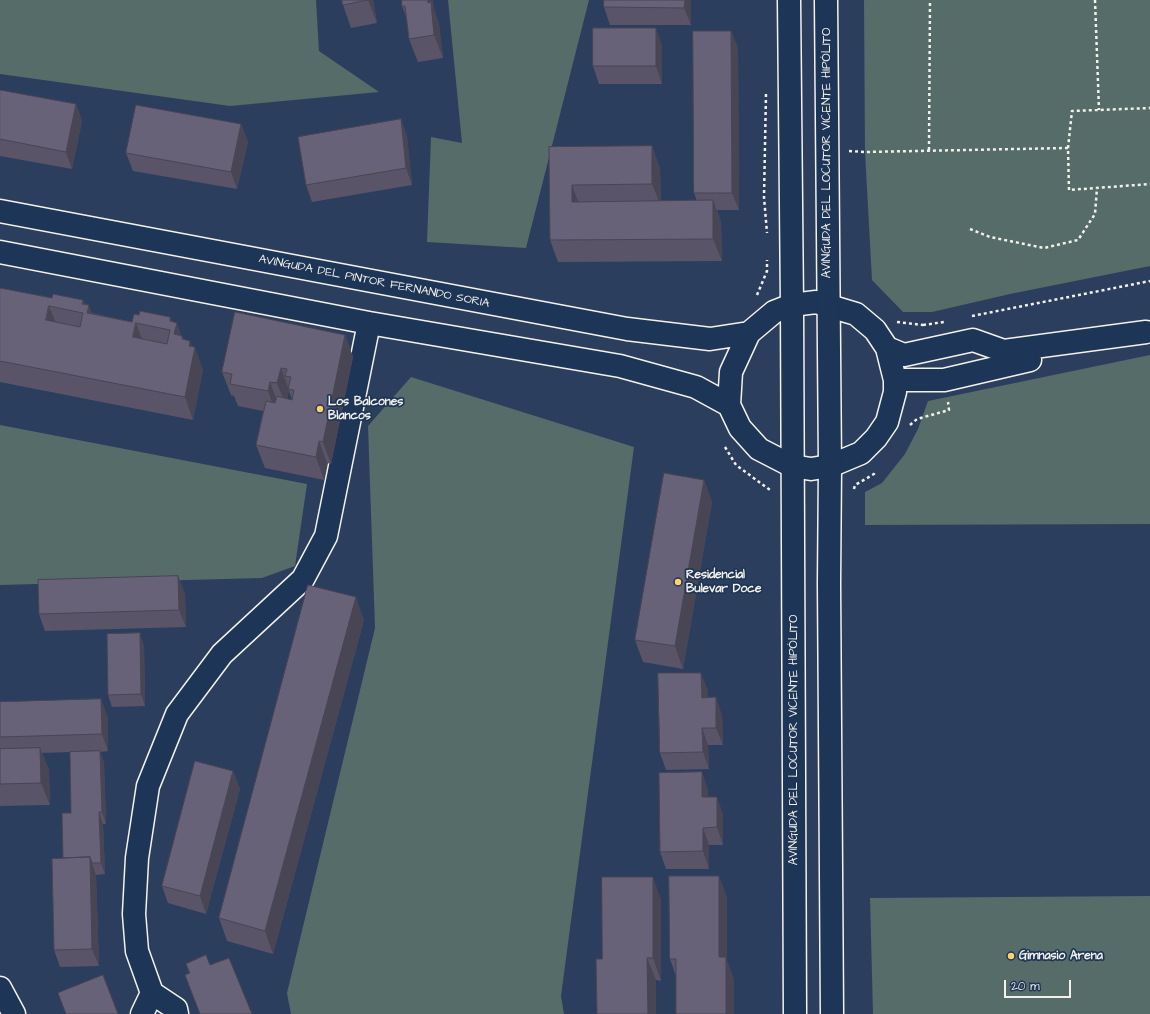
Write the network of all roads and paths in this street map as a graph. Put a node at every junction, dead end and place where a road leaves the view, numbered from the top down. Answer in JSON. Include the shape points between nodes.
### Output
{"nodes":[{"id":1,"x":789,"y":0,"type":"edge"},
{"id":2,"x":826,"y":0,"type":"edge"},
{"id":3,"x":930,"y":0,"type":"edge"},
{"id":4,"x":1095,"y":0,"type":"edge"},
{"id":5,"x":766,"y":91,"type":"dead end"},
{"id":6,"x":1150,"y":108,"type":"edge"},
{"id":7,"x":1099,"y":110,"type":"junction"},
{"id":8,"x":848,"y":143,"type":"dead end"},
{"id":9,"x":1068,"y":148,"type":"junction"},
{"id":10,"x":929,"y":150,"type":"junction"},
{"id":11,"x":848,"y":151,"type":"junction"},
{"id":12,"x":848,"y":158,"type":"dead end"},
{"id":13,"x":1150,"y":184,"type":"edge"},
{"id":14,"x":1097,"y":188,"type":"junction"},
{"id":15,"x":0,"y":211,"type":"edge"},
{"id":16,"x":970,"y":229,"type":"dead end"},
{"id":17,"x":767,"y":233,"type":"dead end"},
{"id":18,"x":0,"y":252,"type":"edge"},
{"id":19,"x":767,"y":256,"type":"dead end"},
{"id":20,"x":1150,"y":281,"type":"edge"},
{"id":21,"x":754,"y":300,"type":"dead end"},
{"id":22,"x":792,"y":305,"type":"junction"},
{"id":23,"x":828,"y":305,"type":"junction"},
{"id":24,"x":966,"y":318,"type":"dead end"},
{"id":25,"x":950,"y":320,"type":"dead end"},
{"id":26,"x":894,"y":321,"type":"dead end"},
{"id":27,"x":369,"y":323,"type":"junction"},
{"id":28,"x":923,"y":325,"type":"junction"},
{"id":29,"x":1148,"y":332,"type":"edge"},
{"id":30,"x":749,"y":333,"type":"junction"},
{"id":31,"x":887,"y":348,"type":"junction"},
{"id":32,"x":938,"y":348,"type":"junction"},
{"id":33,"x":895,"y":380,"type":"junction"},
{"id":34,"x":944,"y":380,"type":"junction"},
{"id":35,"x":729,"y":405,"type":"junction"},
{"id":36,"x":908,"y":428,"type":"dead end"},
{"id":37,"x":722,"y":441,"type":"dead end"},
{"id":38,"x":792,"y":466,"type":"junction"},
{"id":39,"x":830,"y":466,"type":"junction"},
{"id":40,"x":878,"y":468,"type":"dead end"},
{"id":41,"x":853,"y":492,"type":"dead end"},
{"id":42,"x":770,"y":497,"type":"dead end"},
{"id":43,"x":149,"y":985,"type":"junction"},
{"id":44,"x":0,"y":988,"type":"edge"},
{"id":45,"x":14,"y":1014,"type":"edge"},
{"id":46,"x":142,"y":1014,"type":"edge"},
{"id":47,"x":177,"y":1014,"type":"edge"},
{"id":48,"x":795,"y":1014,"type":"edge"},
{"id":49,"x":832,"y":1014,"type":"edge"}],
"edges":[{"from":1,"to":22,"type":"street","name":"AVINGUDA DEL LOCUTOR VICENTE HIPÓLITO"},
{"from":2,"to":23,"type":"street","name":"AVINGUDA DEL LOCUTOR VICENTE HIPÓLITO"},
{"from":3,"to":10,"type":"path"},
{"from":4,"to":7,"type":"path"},
{"from":5,"to":17,"type":"path","via":[[764,197]]},
{"from":6,"to":7,"type":"path"},
{"from":7,"to":9,"type":"path","via":[[1072,111]]},
{"from":8,"to":11,"type":"path"},
{"from":9,"to":10,"type":"path"},
{"from":9,"to":14,"type":"path","via":[[1069,190]]},
{"from":10,"to":11,"type":"path"},
{"from":11,"to":12,"type":"path"},
{"from":13,"to":14,"type":"path"},
{"from":14,"to":16,"type":"path","via":[[1094,214],[1078,240],[1044,248]]},
{"from":15,"to":30,"type":"street","name":"AVINGUDA DEL PINTOR FERNANDO SORIA","via":[[627,330],[710,339]]},
{"from":18,"to":27,"type":"street"},
{"from":19,"to":21,"type":"path","via":[[767,271]]},
{"from":20,"to":24,"type":"path"},
{"from":22,"to":23,"type":"street","via":[[816,302]]},
{"from":22,"to":30,"type":"street","via":[[774,312]]},
{"from":22,"to":38,"type":"street","name":"AVINGUDA DEL LOCUTOR VICENTE HIPÓLITO"},
{"from":23,"to":31,"type":"street","via":[[856,314],[875,330]]},
{"from":23,"to":39,"type":"street","name":"AVINGUDA DEL LOCUTOR VICENTE HIPÓLITO"},
{"from":25,"to":28,"type":"path"},
{"from":26,"to":28,"type":"path"},
{"from":27,"to":35,"type":"street","via":[[620,366],[696,387]]},
{"from":27,"to":43,"type":"street","via":[[326,536],[303,579],[222,654],[177,714],[148,786],[137,858],[134,914],[137,951]]},
{"from":28,"to":32,"type":"path"},
{"from":29,"to":32,"type":"street","via":[[1004,351],[973,340]]},
{"from":29,"to":34,"type":"street"},
{"from":30,"to":35,"type":"street","via":[[731,372]]},
{"from":31,"to":32,"type":"street","via":[[904,355]]},
{"from":31,"to":33,"type":"street"},
{"from":33,"to":34,"type":"street"},
{"from":33,"to":39,"type":"street","via":[[895,392],[887,422],[876,438],[861,453]]},
{"from":34,"to":36,"type":"path","via":[[949,410],[917,418]]},
{"from":35,"to":38,"type":"street","via":[[740,428],[759,449]]},
{"from":37,"to":42,"type":"path","via":[[736,465],[770,490]]},
{"from":38,"to":39,"type":"street","via":[[811,469]]},
{"from":38,"to":48,"type":"street","name":"AVINGUDA DEL LOCUTOR VICENTE HIPÓLITO"},
{"from":39,"to":49,"type":"street","name":"AVINGUDA DEL LOCUTOR VICENTE HIPÓLITO"},
{"from":40,"to":41,"type":"path","via":[[874,474],[855,485]]},
{"from":43,"to":46,"type":"street"},
{"from":43,"to":47,"type":"street","via":[[176,1009]]},
{"from":44,"to":45,"type":"street"}]}
